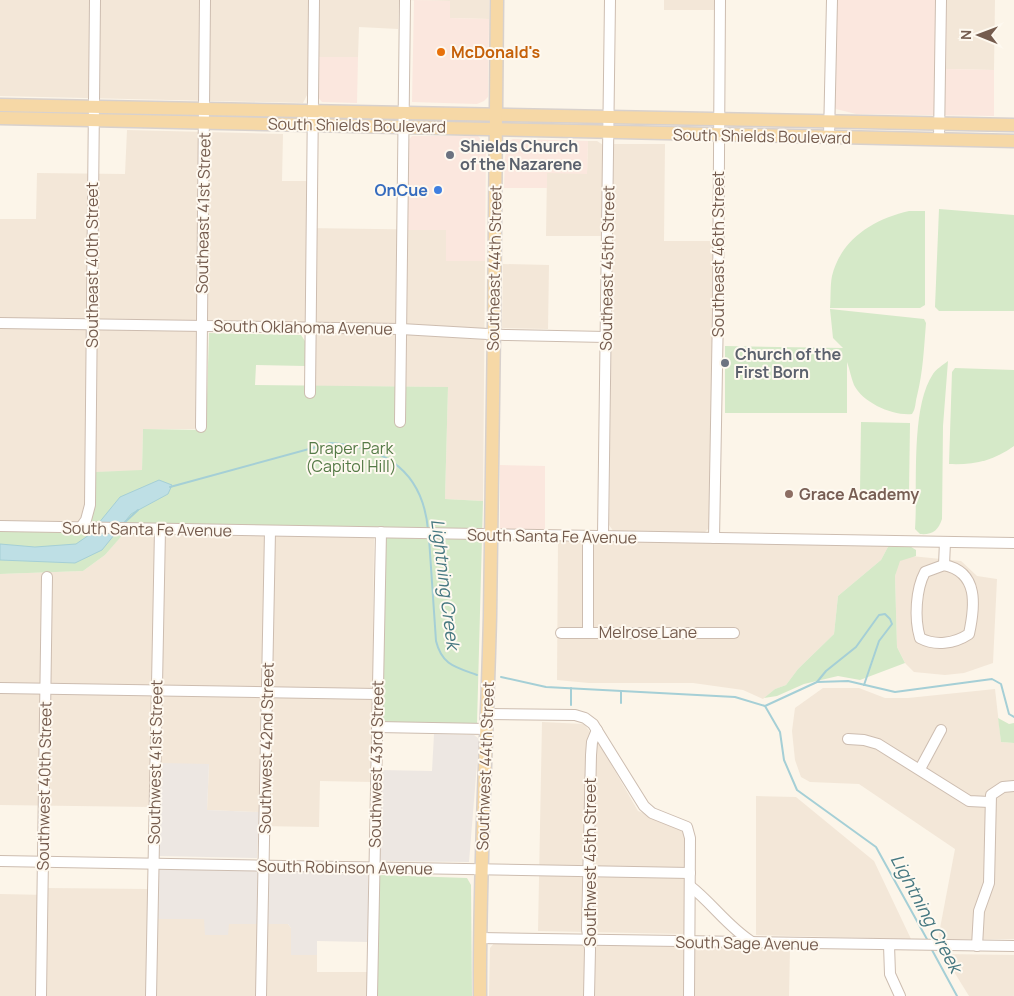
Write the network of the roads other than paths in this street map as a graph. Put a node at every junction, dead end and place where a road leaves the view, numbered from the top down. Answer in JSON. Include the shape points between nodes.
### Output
{"nodes":[{"id":1,"x":94,"y":0,"type":"edge"},
{"id":2,"x":205,"y":0,"type":"edge"},
{"id":3,"x":314,"y":0,"type":"edge"},
{"id":4,"x":405,"y":0,"type":"edge"},
{"id":5,"x":497,"y":0,"type":"edge"},
{"id":6,"x":610,"y":0,"type":"edge"},
{"id":7,"x":720,"y":0,"type":"edge"},
{"id":8,"x":832,"y":0,"type":"edge"},
{"id":9,"x":941,"y":0,"type":"edge"},
{"id":10,"x":0,"y":105,"type":"edge"},
{"id":11,"x":312,"y":111,"type":"junction"},
{"id":12,"x":404,"y":112,"type":"junction"},
{"id":13,"x":93,"y":113,"type":"junction"},
{"id":14,"x":496,"y":114,"type":"junction"},
{"id":15,"x":204,"y":115,"type":"junction"},
{"id":16,"x":609,"y":117,"type":"junction"},
{"id":17,"x":0,"y":118,"type":"edge"},
{"id":18,"x":718,"y":119,"type":"junction"},
{"id":19,"x":829,"y":122,"type":"junction"},
{"id":20,"x":939,"y":123,"type":"junction"},
{"id":21,"x":312,"y":124,"type":"junction"},
{"id":22,"x":1014,"y":124,"type":"edge"},
{"id":23,"x":404,"y":126,"type":"junction"},
{"id":24,"x":496,"y":128,"type":"junction"},
{"id":25,"x":609,"y":133,"type":"junction"},
{"id":26,"x":718,"y":135,"type":"junction"},
{"id":27,"x":829,"y":137,"type":"junction"},
{"id":28,"x":939,"y":139,"type":"junction"},
{"id":29,"x":1014,"y":141,"type":"edge"},
{"id":30,"x":0,"y":322,"type":"edge"},
{"id":31,"x":92,"y":325,"type":"junction"},
{"id":32,"x":201,"y":325,"type":"junction"},
{"id":33,"x":310,"y":329,"type":"junction"},
{"id":34,"x":401,"y":329,"type":"junction"},
{"id":35,"x":493,"y":334,"type":"junction"},
{"id":36,"x":606,"y":337,"type":"junction"},
{"id":37,"x":310,"y":393,"type":"dead end"},
{"id":38,"x":400,"y":422,"type":"dead end"},
{"id":39,"x":201,"y":427,"type":"dead end"},
{"id":40,"x":0,"y":526,"type":"edge"},
{"id":41,"x":81,"y":527,"type":"junction"},
{"id":42,"x":160,"y":529,"type":"junction"},
{"id":43,"x":270,"y":531,"type":"junction"},
{"id":44,"x":381,"y":532,"type":"junction"},
{"id":45,"x":491,"y":535,"type":"junction"},
{"id":46,"x":588,"y":536,"type":"junction"},
{"id":47,"x":603,"y":536,"type":"junction"},
{"id":48,"x":714,"y":538,"type":"junction"},
{"id":49,"x":945,"y":542,"type":"junction"},
{"id":50,"x":1014,"y":543,"type":"edge"},
{"id":51,"x":944,"y":565,"type":"junction"},
{"id":52,"x":48,"y":577,"type":"dead end"},
{"id":53,"x":588,"y":632,"type":"junction"},
{"id":54,"x":561,"y":633,"type":"dead end"},
{"id":55,"x":734,"y":633,"type":"dead end"},
{"id":56,"x":0,"y":688,"type":"edge"},
{"id":57,"x":46,"y":688,"type":"junction"},
{"id":58,"x":157,"y":690,"type":"junction"},
{"id":59,"x":267,"y":692,"type":"junction"},
{"id":60,"x":377,"y":694,"type":"junction"},
{"id":61,"x":488,"y":714,"type":"junction"},
{"id":62,"x":377,"y":728,"type":"junction"},
{"id":63,"x":487,"y":729,"type":"junction"},
{"id":64,"x":597,"y":730,"type":"junction"},
{"id":65,"x":942,"y":730,"type":"dead end"},
{"id":66,"x":848,"y":739,"type":"dead end"},
{"id":67,"x":920,"y":769,"type":"junction"},
{"id":68,"x":1014,"y":786,"type":"edge"},
{"id":69,"x":990,"y":802,"type":"junction"},
{"id":70,"x":0,"y":861,"type":"edge"},
{"id":71,"x":43,"y":862,"type":"junction"},
{"id":72,"x":154,"y":864,"type":"junction"},
{"id":73,"x":264,"y":866,"type":"junction"},
{"id":74,"x":374,"y":868,"type":"junction"},
{"id":75,"x":481,"y":869,"type":"junction"},
{"id":76,"x":588,"y":871,"type":"junction"},
{"id":77,"x":690,"y":873,"type":"junction"},
{"id":78,"x":690,"y":886,"type":"junction"},
{"id":79,"x":480,"y":938,"type":"junction"},
{"id":80,"x":588,"y":940,"type":"junction"},
{"id":81,"x":689,"y":942,"type":"junction"},
{"id":82,"x":753,"y":942,"type":"junction"},
{"id":83,"x":888,"y":945,"type":"junction"},
{"id":84,"x":977,"y":946,"type":"junction"},
{"id":85,"x":1014,"y":946,"type":"edge"},
{"id":86,"x":41,"y":996,"type":"edge"},
{"id":87,"x":151,"y":996,"type":"edge"},
{"id":88,"x":261,"y":996,"type":"edge"},
{"id":89,"x":372,"y":996,"type":"edge"},
{"id":90,"x":480,"y":996,"type":"edge"},
{"id":91,"x":589,"y":996,"type":"edge"},
{"id":92,"x":690,"y":996,"type":"edge"},
{"id":93,"x":900,"y":996,"type":"edge"}],
"edges":[{"from":1,"to":13,"type":"street","name":"Southeast 40th Street"},
{"from":2,"to":15,"type":"street","name":"Southeast 41st Street"},
{"from":3,"to":11,"type":"street"},
{"from":4,"to":12,"type":"street"},
{"from":5,"to":14,"type":"main road","name":"Southeast 44th Street"},
{"from":6,"to":16,"type":"street","name":"Southeast 45th Street"},
{"from":7,"to":18,"type":"street","name":"Southeast 46th Street"},
{"from":8,"to":19,"type":"street"},
{"from":9,"to":20,"type":"street"},
{"from":10,"to":13,"type":"main road","name":"South Shields Boulevard"},
{"from":11,"to":12,"type":"main road","name":"South Shields Boulevard"},
{"from":11,"to":15,"type":"main road","name":"South Shields Boulevard"},
{"from":11,"to":21,"type":"street"},
{"from":12,"to":14,"type":"main road","name":"South Shields Boulevard"},
{"from":12,"to":23,"type":"street"},
{"from":13,"to":15,"type":"main road","name":"South Shields Boulevard"},
{"from":13,"to":17,"type":"main road","name":"South Shields Boulevard"},
{"from":13,"to":31,"type":"street","name":"Southeast 40th Street"},
{"from":14,"to":16,"type":"main road","name":"South Shields Boulevard"},
{"from":14,"to":24,"type":"main road","name":"Southeast 44th Street"},
{"from":15,"to":21,"type":"main road","name":"South Shields Boulevard"},
{"from":15,"to":32,"type":"street","name":"Southeast 41st Street"},
{"from":16,"to":18,"type":"main road","name":"South Shields Boulevard"},
{"from":16,"to":25,"type":"street","name":"Southeast 45th Street"},
{"from":18,"to":19,"type":"main road","name":"South Shields Boulevard"},
{"from":18,"to":26,"type":"street","name":"Southeast 46th Street"},
{"from":19,"to":20,"type":"main road","name":"South Shields Boulevard"},
{"from":19,"to":27,"type":"street"},
{"from":20,"to":22,"type":"main road","name":"South Shields Boulevard"},
{"from":20,"to":28,"type":"street"},
{"from":21,"to":23,"type":"main road","name":"South Shields Boulevard"},
{"from":21,"to":33,"type":"street"},
{"from":23,"to":24,"type":"main road","name":"South Shields Boulevard"},
{"from":23,"to":34,"type":"street"},
{"from":24,"to":25,"type":"main road","name":"South Shields Boulevard"},
{"from":24,"to":35,"type":"main road","name":"Southeast 44th Street"},
{"from":25,"to":26,"type":"main road","name":"South Shields Boulevard"},
{"from":25,"to":36,"type":"street","name":"Southeast 45th Street"},
{"from":26,"to":27,"type":"main road","name":"South Shields Boulevard"},
{"from":26,"to":48,"type":"street","name":"Southeast 46th Street"},
{"from":27,"to":28,"type":"main road","name":"South Shields Boulevard"},
{"from":28,"to":29,"type":"main road","name":"South Shields Boulevard"},
{"from":30,"to":31,"type":"street","name":"South Oklahoma Avenue"},
{"from":31,"to":32,"type":"street","name":"South Oklahoma Avenue"},
{"from":31,"to":41,"type":"street","name":"Southeast 40th Street","via":[[90,506]]},
{"from":32,"to":33,"type":"street","name":"South Oklahoma Avenue"},
{"from":32,"to":39,"type":"street","name":"Southeast 41st Street"},
{"from":33,"to":34,"type":"street","name":"South Oklahoma Avenue"},
{"from":33,"to":37,"type":"street"},
{"from":34,"to":35,"type":"street","name":"South Oklahoma Avenue"},
{"from":34,"to":38,"type":"street"},
{"from":35,"to":36,"type":"street","name":"South Oklahoma Avenue"},
{"from":35,"to":45,"type":"main road","name":"Southeast 44th Street"},
{"from":36,"to":47,"type":"street","name":"Southeast 45th Street"},
{"from":40,"to":41,"type":"street","name":"South Santa Fe Avenue"},
{"from":41,"to":42,"type":"street","name":"South Santa Fe Avenue"},
{"from":42,"to":43,"type":"street","name":"South Santa Fe Avenue"},
{"from":42,"to":58,"type":"street","name":"Southwest 41st Street"},
{"from":43,"to":44,"type":"street","name":"South Santa Fe Avenue"},
{"from":43,"to":59,"type":"street","name":"Southwest 42nd Street"},
{"from":44,"to":45,"type":"street","name":"South Santa Fe Avenue"},
{"from":44,"to":60,"type":"street","name":"Southwest 43rd Street"},
{"from":45,"to":46,"type":"street","name":"South Santa Fe Avenue"},
{"from":45,"to":61,"type":"main road","name":"Southwest 44th Street"},
{"from":46,"to":47,"type":"street","name":"South Santa Fe Avenue"},
{"from":46,"to":53,"type":"street"},
{"from":47,"to":48,"type":"street","name":"South Santa Fe Avenue"},
{"from":48,"to":49,"type":"street","name":"South Santa Fe Avenue"},
{"from":49,"to":50,"type":"street","name":"South Santa Fe Avenue"},
{"from":49,"to":51,"type":"street"},
{"from":51,"to":51,"type":"street","via":[[926,572],[920,582],[920,638],[951,643],[969,634],[973,594],[964,574],[958,568]]},
{"from":52,"to":57,"type":"street","name":"Southwest 40th Street"},
{"from":53,"to":54,"type":"street","name":"Melrose Lane"},
{"from":53,"to":55,"type":"street","name":"Melrose Lane"},
{"from":56,"to":57,"type":"street"},
{"from":57,"to":58,"type":"street"},
{"from":57,"to":71,"type":"street","name":"Southwest 40th Street"},
{"from":58,"to":59,"type":"street"},
{"from":58,"to":72,"type":"street","name":"Southwest 41st Street"},
{"from":59,"to":60,"type":"street"},
{"from":59,"to":73,"type":"street","name":"Southwest 42nd Street"},
{"from":60,"to":62,"type":"street","name":"Southwest 43rd Street"},
{"from":61,"to":63,"type":"main road","name":"Southwest 44th Street"},
{"from":61,"to":64,"type":"street","via":[[575,715],[588,719]]},
{"from":62,"to":63,"type":"street"},
{"from":62,"to":74,"type":"street","name":"Southwest 43rd Street"},
{"from":63,"to":75,"type":"main road","name":"Southwest 44th Street"},
{"from":64,"to":76,"type":"street","name":"Southwest 45th Street","via":[[590,755]]},
{"from":64,"to":77,"type":"street","via":[[644,806],[652,813],[686,826],[690,838]]},
{"from":65,"to":67,"type":"street"},
{"from":66,"to":67,"type":"street","via":[[878,744]]},
{"from":67,"to":69,"type":"street","via":[[969,801]]},
{"from":68,"to":69,"type":"street","via":[[997,790],[991,795]]},
{"from":69,"to":84,"type":"street","via":[[990,872],[979,911]]},
{"from":70,"to":71,"type":"street","name":"South Robinson Avenue"},
{"from":71,"to":72,"type":"street","name":"South Robinson Avenue"},
{"from":71,"to":86,"type":"street","name":"Southwest 40th Street"},
{"from":72,"to":73,"type":"street","name":"South Robinson Avenue"},
{"from":72,"to":87,"type":"street","name":"Southwest 41st Street"},
{"from":73,"to":74,"type":"street","name":"South Robinson Avenue"},
{"from":73,"to":88,"type":"street","name":"Southwest 42nd Street"},
{"from":74,"to":75,"type":"street","name":"South Robinson Avenue"},
{"from":74,"to":89,"type":"street","name":"Southwest 43rd Street"},
{"from":75,"to":76,"type":"street","name":"South Robinson Avenue"},
{"from":75,"to":79,"type":"main road","name":"Southwest 44th Street"},
{"from":76,"to":77,"type":"street","name":"South Robinson Avenue"},
{"from":76,"to":80,"type":"street","name":"Southwest 45th Street"},
{"from":77,"to":78,"type":"street"},
{"from":78,"to":81,"type":"street"},
{"from":78,"to":82,"type":"street","via":[[737,932]]},
{"from":79,"to":80,"type":"street","name":"South Sage Avenue"},
{"from":79,"to":90,"type":"main road","name":"Southwest 44th Street"},
{"from":80,"to":81,"type":"street","name":"South Sage Avenue"},
{"from":80,"to":91,"type":"street","name":"Southwest 45th Street"},
{"from":81,"to":82,"type":"street","name":"South Sage Avenue"},
{"from":81,"to":92,"type":"street"},
{"from":82,"to":83,"type":"street","name":"South Sage Avenue"},
{"from":83,"to":84,"type":"street","name":"South Sage Avenue"},
{"from":83,"to":93,"type":"street","via":[[890,974]]},
{"from":84,"to":85,"type":"street","name":"South Sage Avenue"}]}
